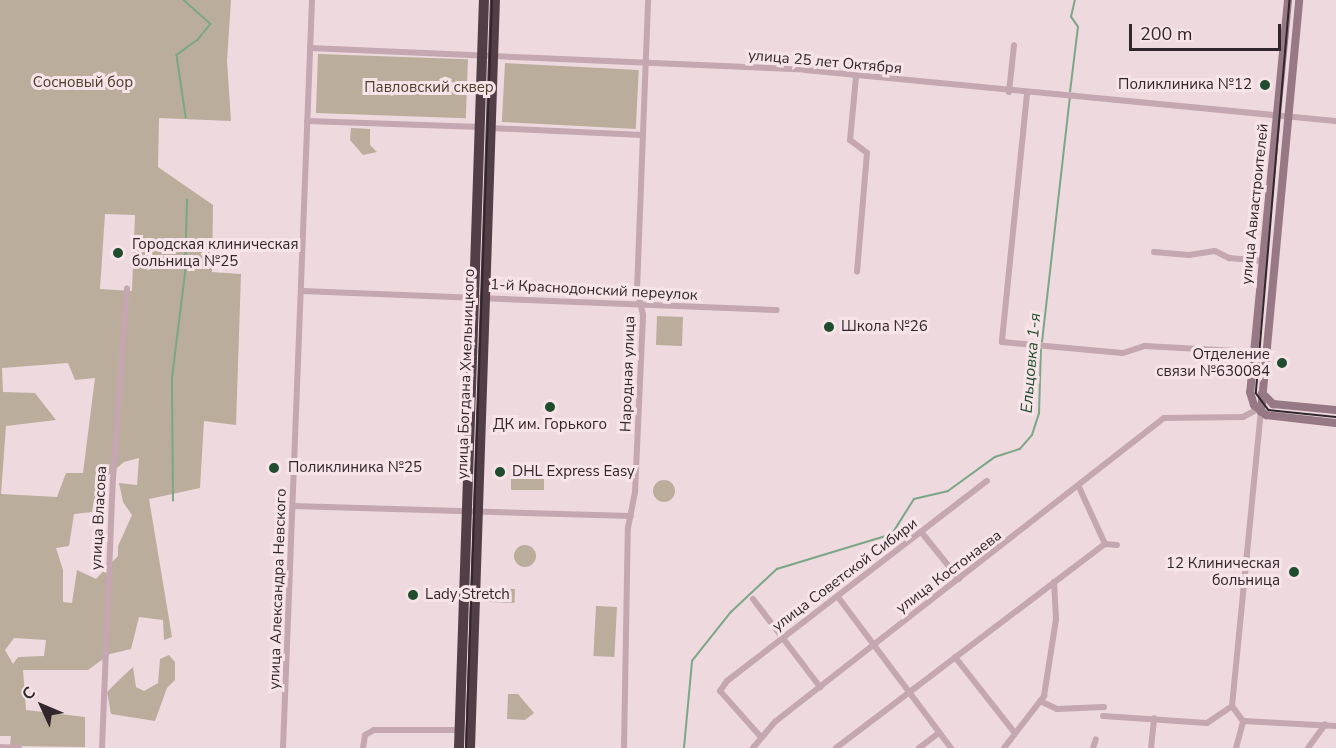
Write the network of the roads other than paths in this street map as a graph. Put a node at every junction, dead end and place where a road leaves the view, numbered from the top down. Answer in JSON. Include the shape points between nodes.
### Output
{"nodes":[{"id":1,"x":312,"y":0,"type":"edge"},
{"id":2,"x":484,"y":0,"type":"edge"},
{"id":3,"x":495,"y":0,"type":"edge"},
{"id":4,"x":648,"y":0,"type":"edge"},
{"id":5,"x":1288,"y":0,"type":"edge"},
{"id":6,"x":1299,"y":0,"type":"edge"},
{"id":7,"x":1014,"y":45,"type":"dead end"},
{"id":8,"x":310,"y":48,"type":"junction"},
{"id":9,"x":488,"y":55,"type":"junction"},
{"id":10,"x":646,"y":63,"type":"junction"},
{"id":11,"x":856,"y":77,"type":"junction"},
{"id":12,"x":1009,"y":92,"type":"junction"},
{"id":13,"x":1027,"y":94,"type":"junction"},
{"id":14,"x":1277,"y":116,"type":"junction"},
{"id":15,"x":1288,"y":117,"type":"junction"},
{"id":16,"x":1336,"y":121,"type":"edge"},
{"id":17,"x":307,"y":122,"type":"junction"},
{"id":18,"x":485,"y":128,"type":"junction"},
{"id":19,"x":643,"y":135,"type":"junction"},
{"id":20,"x":1154,"y":252,"type":"dead end"},
{"id":21,"x":1263,"y":261,"type":"junction"},
{"id":22,"x":857,"y":272,"type":"dead end"},
{"id":23,"x":127,"y":289,"type":"dead end"},
{"id":24,"x":302,"y":291,"type":"junction"},
{"id":25,"x":479,"y":297,"type":"junction"},
{"id":26,"x":640,"y":303,"type":"junction"},
{"id":27,"x":777,"y":310,"type":"dead end"},
{"id":28,"x":1254,"y":352,"type":"junction"},
{"id":29,"x":1251,"y":383,"type":"junction"},
{"id":30,"x":1262,"y":389,"type":"junction"},
{"id":31,"x":1336,"y":410,"type":"edge"},
{"id":32,"x":1259,"y":411,"type":"junction"},
{"id":33,"x":1336,"y":423,"type":"edge"},
{"id":34,"x":987,"y":481,"type":"dead end"},
{"id":35,"x":1079,"y":487,"type":"junction"},
{"id":36,"x":293,"y":506,"type":"junction"},
{"id":37,"x":472,"y":513,"type":"junction"},
{"id":38,"x":631,"y":516,"type":"junction"},
{"id":39,"x":922,"y":533,"type":"junction"},
{"id":40,"x":1105,"y":544,"type":"junction"},
{"id":41,"x":1117,"y":545,"type":"dead end"},
{"id":42,"x":959,"y":579,"type":"junction"},
{"id":43,"x":1054,"y":582,"type":"junction"},
{"id":44,"x":838,"y":597,"type":"junction"},
{"id":45,"x":753,"y":599,"type":"dead end"},
{"id":46,"x":782,"y":636,"type":"junction"},
{"id":47,"x":873,"y":645,"type":"junction"},
{"id":48,"x":955,"y":657,"type":"junction"},
{"id":49,"x":820,"y":687,"type":"junction"},
{"id":50,"x":909,"y":692,"type":"junction"},
{"id":51,"x":1040,"y":701,"type":"junction"},
{"id":52,"x":1232,"y":706,"type":"junction"},
{"id":53,"x":1104,"y":707,"type":"dead end"},
{"id":54,"x":1103,"y":716,"type":"dead end"},
{"id":55,"x":1154,"y":718,"type":"junction"},
{"id":56,"x":1243,"y":721,"type":"junction"},
{"id":57,"x":1325,"y":725,"type":"junction"},
{"id":58,"x":1336,"y":726,"type":"edge"},
{"id":59,"x":459,"y":730,"type":"junction"},
{"id":60,"x":1014,"y":732,"type":"junction"},
{"id":61,"x":939,"y":733,"type":"junction"},
{"id":62,"x":760,"y":736,"type":"junction"},
{"id":63,"x":1096,"y":740,"type":"dead end"},
{"id":64,"x":0,"y":747,"type":"edge"},
{"id":65,"x":1148,"y":747,"type":"edge"},
{"id":66,"x":19,"y":748,"type":"edge"},
{"id":67,"x":102,"y":748,"type":"edge"},
{"id":68,"x":283,"y":748,"type":"edge"},
{"id":69,"x":363,"y":748,"type":"edge"},
{"id":70,"x":459,"y":748,"type":"edge"},
{"id":71,"x":470,"y":748,"type":"edge"},
{"id":72,"x":624,"y":748,"type":"edge"},
{"id":73,"x":753,"y":748,"type":"edge"},
{"id":74,"x":836,"y":748,"type":"edge"},
{"id":75,"x":919,"y":748,"type":"edge"},
{"id":76,"x":951,"y":748,"type":"edge"},
{"id":77,"x":1004,"y":748,"type":"edge"},
{"id":78,"x":1093,"y":748,"type":"edge"},
{"id":79,"x":1236,"y":748,"type":"edge"},
{"id":80,"x":1308,"y":748,"type":"edge"}],
"edges":[{"from":1,"to":8,"type":"street","name":"улица Александра Невского"},
{"from":2,"to":9,"type":"highway","name":"улица Богдана Хмельницкого"},
{"from":3,"to":9,"type":"highway","name":"улица Богдана Хмельницкого"},
{"from":4,"to":10,"type":"street","name":"Народная улица"},
{"from":5,"to":14,"type":"main road","name":"улица Авиастроителей"},
{"from":6,"to":15,"type":"main road","name":"улица Авиастроителей"},
{"from":7,"to":12,"type":"street"},
{"from":8,"to":9,"type":"street","name":"улица 25 лет Октября"},
{"from":8,"to":17,"type":"street","name":"улица Александра Невского"},
{"from":9,"to":10,"type":"street","name":"улица 25 лет Октября"},
{"from":9,"to":18,"type":"highway","name":"улица Богдана Хмельницкого"},
{"from":10,"to":11,"type":"street","name":"улица 25 лет Октября"},
{"from":10,"to":19,"type":"street","name":"Народная улица"},
{"from":11,"to":12,"type":"street","name":"улица 25 лет Октября"},
{"from":11,"to":22,"type":"street","via":[[850,140],[867,153]]},
{"from":12,"to":13,"type":"street","name":"улица 25 лет Октября"},
{"from":13,"to":14,"type":"street","name":"улица 25 лет Октября"},
{"from":13,"to":28,"type":"street","via":[[1002,342],[1124,353],[1145,346]]},
{"from":14,"to":15,"type":"street","name":"улица 25 лет Октября"},
{"from":14,"to":21,"type":"main road","name":"улица Авиастроителей"},
{"from":15,"to":16,"type":"street","name":"улица 25 лет Октября"},
{"from":15,"to":30,"type":"main road","name":"улица Авиастроителей"},
{"from":17,"to":18,"type":"street"},
{"from":17,"to":24,"type":"street","name":"улица Александра Невского"},
{"from":18,"to":19,"type":"street"},
{"from":18,"to":25,"type":"highway","name":"улица Богдана Хмельницкого"},
{"from":19,"to":26,"type":"street","name":"Народная улица"},
{"from":20,"to":21,"type":"street","via":[[1189,255],[1215,251],[1229,258]]},
{"from":21,"to":28,"type":"main road","name":"улица Авиастроителей"},
{"from":23,"to":67,"type":"street","name":"улица Власова","via":[[113,479]]},
{"from":24,"to":25,"type":"street","name":"1-й Краснодонский переулок"},
{"from":24,"to":36,"type":"street","name":"улица Александра Невского"},
{"from":25,"to":26,"type":"street","name":"1-й Краснодонский переулок"},
{"from":25,"to":37,"type":"highway","name":"улица Богдана Хмельницкого"},
{"from":26,"to":27,"type":"street","name":"1-й Краснодонский переулок"},
{"from":26,"to":38,"type":"street","name":"Народная улица"},
{"from":28,"to":29,"type":"main road","name":"улица Авиастроителей"},
{"from":29,"to":30,"type":"main road"},
{"from":29,"to":32,"type":"main road","name":"улица Авиастроителей"},
{"from":30,"to":31,"type":"main road","via":[[1273,404]]},
{"from":30,"to":32,"type":"main road","name":"улица Авиастроителей"},
{"from":32,"to":33,"type":"main road"},
{"from":32,"to":35,"type":"street","name":"улица Костонаева","via":[[1243,417],[1164,418]]},
{"from":32,"to":52,"type":"street"},
{"from":34,"to":39,"type":"street","name":"улица Советской Сибири"},
{"from":35,"to":40,"type":"street"},
{"from":35,"to":42,"type":"street","name":"улица Костонаева"},
{"from":36,"to":37,"type":"street"},
{"from":36,"to":68,"type":"street","name":"улица Александра Невского"},
{"from":37,"to":38,"type":"street"},
{"from":37,"to":59,"type":"highway","name":"улица Богдана Хмельницкого"},
{"from":37,"to":71,"type":"highway","name":"улица Богдана Хмельницкого"},
{"from":38,"to":72,"type":"street","name":"Народная улица"},
{"from":39,"to":42,"type":"street"},
{"from":39,"to":44,"type":"street","name":"улица Советской Сибири"},
{"from":40,"to":41,"type":"street"},
{"from":40,"to":43,"type":"street"},
{"from":42,"to":47,"type":"street","name":"улица Костонаева"},
{"from":43,"to":48,"type":"street"},
{"from":43,"to":51,"type":"street","via":[[1057,606],[1051,666]]},
{"from":44,"to":46,"type":"street","name":"улица Советской Сибири"},
{"from":44,"to":47,"type":"street"},
{"from":45,"to":46,"type":"street"},
{"from":46,"to":49,"type":"street"},
{"from":46,"to":62,"type":"street","name":"улица Советской Сибири","via":[[720,691]]},
{"from":47,"to":49,"type":"street","name":"улица Костонаева"},
{"from":47,"to":50,"type":"street"},
{"from":48,"to":50,"type":"street"},
{"from":48,"to":60,"type":"street"},
{"from":49,"to":62,"type":"street","name":"улица Костонаева"},
{"from":50,"to":61,"type":"street"},
{"from":50,"to":74,"type":"street"},
{"from":51,"to":53,"type":"street","via":[[1058,709]]},
{"from":51,"to":60,"type":"street"},
{"from":52,"to":55,"type":"street","via":[[1207,723]]},
{"from":52,"to":56,"type":"street"},
{"from":54,"to":55,"type":"street"},
{"from":55,"to":65,"type":"street"},
{"from":56,"to":57,"type":"street"},
{"from":56,"to":79,"type":"street"},
{"from":57,"to":58,"type":"street"},
{"from":57,"to":80,"type":"street"},
{"from":59,"to":69,"type":"street","via":[[374,730],[365,735]]},
{"from":59,"to":70,"type":"highway","name":"улица Богдана Хмельницкого"},
{"from":60,"to":77,"type":"street"},
{"from":61,"to":75,"type":"street"},
{"from":61,"to":76,"type":"street"},
{"from":62,"to":73,"type":"street","name":"улица Костонаева"},
{"from":63,"to":78,"type":"street"},
{"from":64,"to":66,"type":"street"}]}
